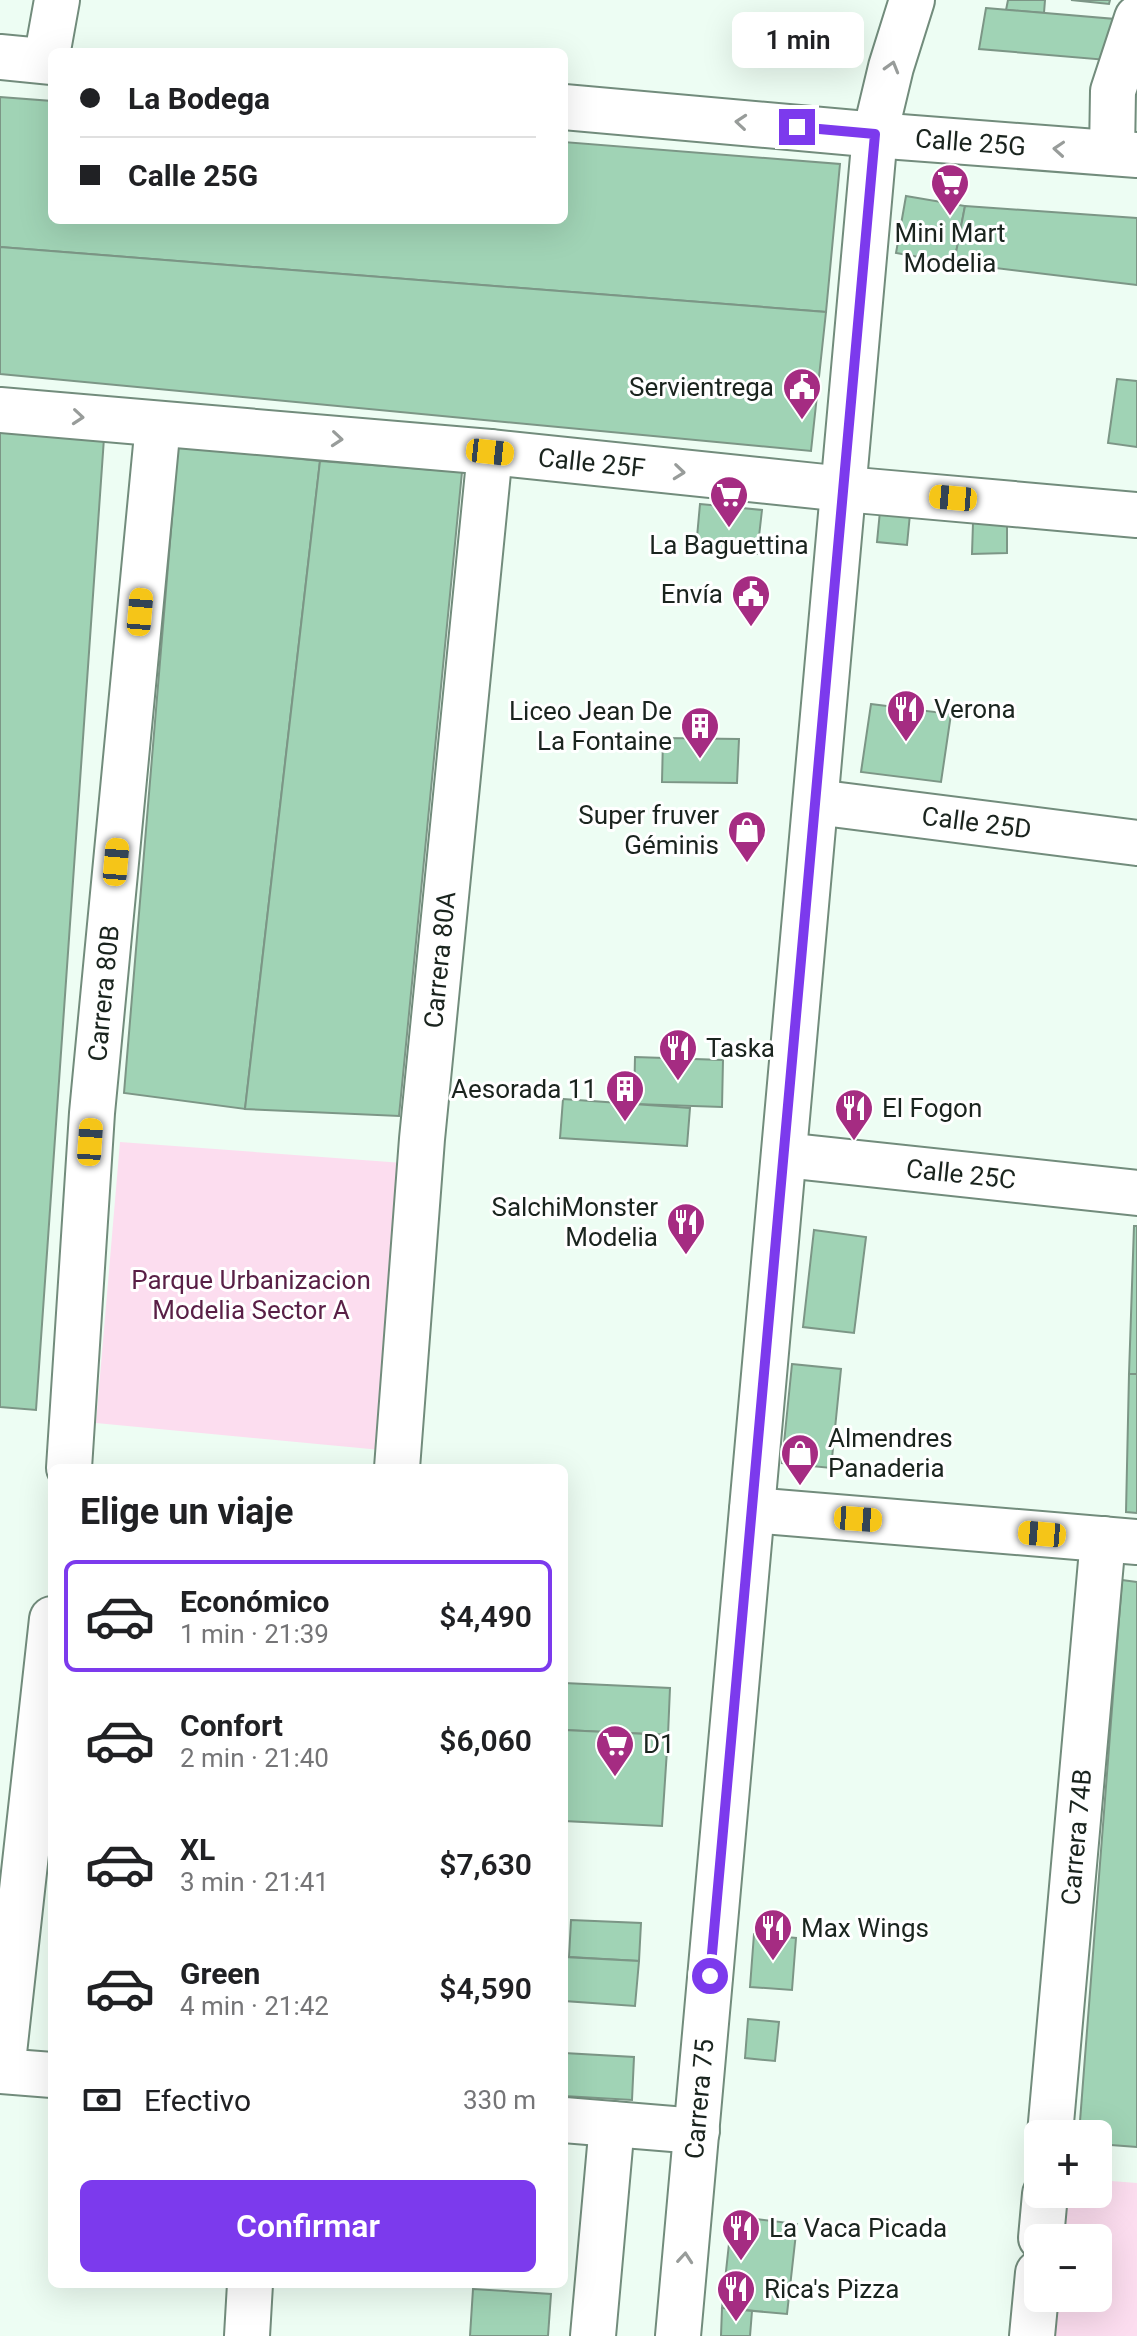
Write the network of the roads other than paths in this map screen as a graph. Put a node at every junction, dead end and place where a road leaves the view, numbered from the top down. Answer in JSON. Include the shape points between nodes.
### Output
{"nodes":[{"id":1,"x":57,"y":0,"type":"edge"},
{"id":2,"x":912,"y":0,"type":"edge"},
{"id":3,"x":1137,"y":18,"type":"edge"},
{"id":4,"x":51,"y":48,"type":"edge"},
{"id":5,"x":0,"y":57,"type":"edge"},
{"id":6,"x":48,"y":61,"type":"edge"},
{"id":7,"x":568,"y":107,"type":"edge"},
{"id":8,"x":875,"y":134,"type":"junction"},
{"id":9,"x":1125,"y":154,"type":"edge"},
{"id":10,"x":0,"y":410,"type":"edge"},
{"id":11,"x":158,"y":424,"type":"junction"},
{"id":12,"x":490,"y":452,"type":"junction"},
{"id":13,"x":844,"y":489,"type":"junction"},
{"id":14,"x":1137,"y":515,"type":"edge"},
{"id":15,"x":816,"y":802,"type":"junction"},
{"id":16,"x":1137,"y":843,"type":"edge"},
{"id":17,"x":784,"y":1155,"type":"junction"},
{"id":18,"x":1137,"y":1193,"type":"edge"},
{"id":19,"x":69,"y":1464,"type":"edge"},
{"id":20,"x":397,"y":1464,"type":"edge"},
{"id":21,"x":752,"y":1510,"type":"junction"},
{"id":22,"x":1120,"y":1540,"type":"edge"},
{"id":23,"x":48,"y":1654,"type":"edge"},
{"id":24,"x":1,"y":2071,"type":"edge"},
{"id":25,"x":48,"y":2075,"type":"edge"},
{"id":26,"x":568,"y":2120,"type":"edge"},
{"id":27,"x":1052,"y":2120,"type":"edge"},
{"id":28,"x":612,"y":2124,"type":"junction"},
{"id":29,"x":697,"y":2131,"type":"junction"},
{"id":30,"x":250,"y":2288,"type":"edge"},
{"id":31,"x":1034,"y":2312,"type":"edge"},
{"id":32,"x":247,"y":2336,"type":"edge"},
{"id":33,"x":593,"y":2336,"type":"edge"},
{"id":34,"x":678,"y":2336,"type":"edge"},
{"id":35,"x":1032,"y":2336,"type":"edge"}],
"edges":[{"from":1,"to":4,"type":"street"},
{"from":8,"to":2,"type":"street","name":"Carrera 75","one_way":true},
{"from":3,"to":9,"type":"street","via":[[1113,91]]},
{"from":5,"to":6,"type":"street"},
{"from":8,"to":7,"type":"street","name":"Calle 25G","one_way":true},
{"from":9,"to":8,"type":"street","name":"Calle 25G","one_way":true},
{"from":8,"to":13,"type":"street","name":"Carrera 75"},
{"from":10,"to":11,"type":"street","name":"Calle 25F","one_way":true},
{"from":11,"to":12,"type":"street","name":"Calle 25F","one_way":true},
{"from":11,"to":19,"type":"street","name":"Carrera 80B","via":[[92,1113]]},
{"from":12,"to":13,"type":"street","name":"Calle 25F","one_way":true},
{"from":12,"to":20,"type":"street","name":"Carrera 80A","via":[[422,1139]]},
{"from":13,"to":14,"type":"street","name":"Calle 25F"},
{"from":13,"to":15,"type":"street","name":"Carrera 75"},
{"from":15,"to":16,"type":"street","name":"Calle 25D"},
{"from":15,"to":17,"type":"street","name":"Carrera 75"},
{"from":17,"to":18,"type":"street","name":"Calle 25C"},
{"from":17,"to":21,"type":"street","name":"Carrera 75"},
{"from":21,"to":22,"type":"street"},
{"from":21,"to":29,"type":"street","name":"Carrera 75"},
{"from":22,"to":27,"type":"street","name":"Carrera 74B"},
{"from":23,"to":24,"type":"street"},
{"from":24,"to":25,"type":"street"},
{"from":26,"to":28,"type":"street"},
{"from":28,"to":29,"type":"street"},
{"from":28,"to":33,"type":"street"},
{"from":34,"to":29,"type":"street","name":"Carrera 75","one_way":true},
{"from":30,"to":32,"type":"street"},
{"from":31,"to":35,"type":"street"}]}
